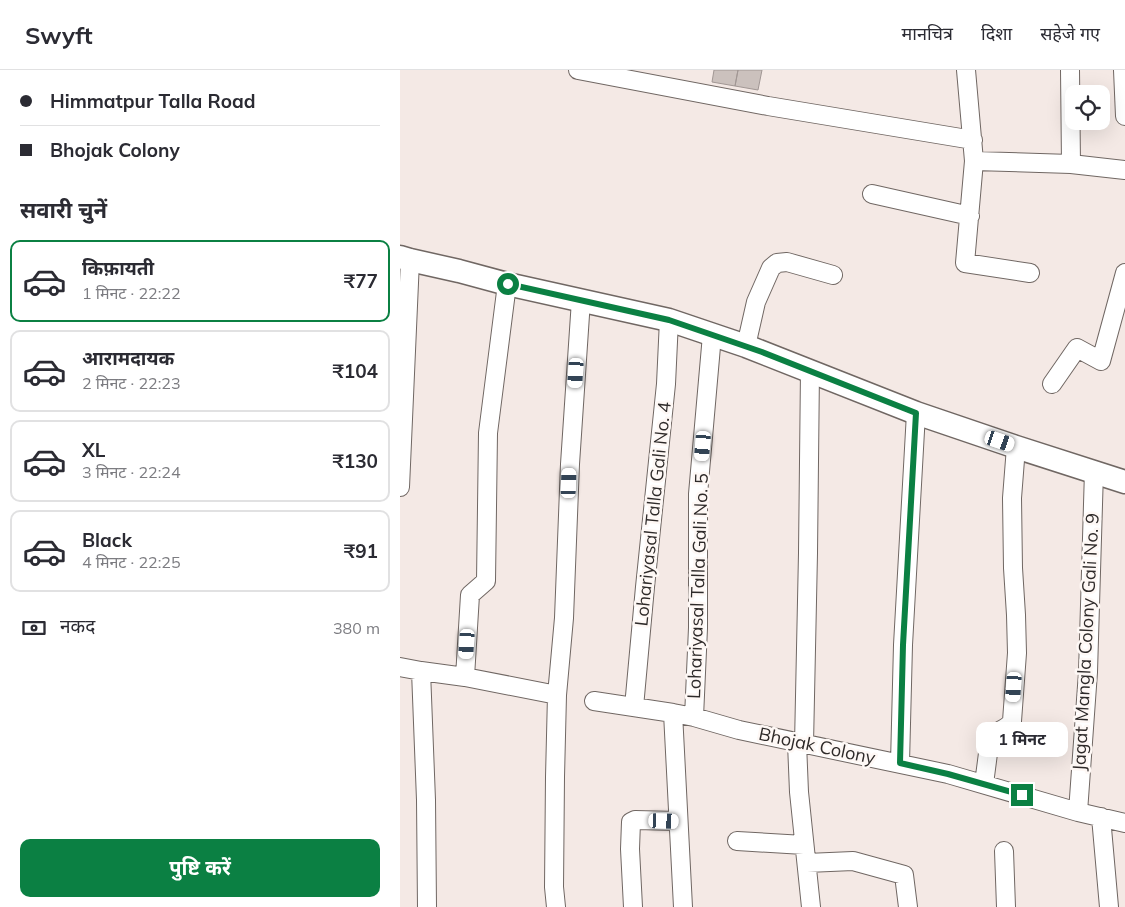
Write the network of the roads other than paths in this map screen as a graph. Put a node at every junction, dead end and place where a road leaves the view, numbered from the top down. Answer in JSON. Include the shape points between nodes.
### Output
{"nodes":[{"id":1,"x":578,"y":70,"type":"edge"},
{"id":2,"x":966,"y":70,"type":"edge"},
{"id":3,"x":1070,"y":70,"type":"edge"},
{"id":4,"x":1123,"y":70,"type":"edge"},
{"id":5,"x":1125,"y":116,"type":"edge"},
{"id":6,"x":972,"y":140,"type":"junction"},
{"id":7,"x":974,"y":161,"type":"junction"},
{"id":8,"x":1071,"y":164,"type":"junction"},
{"id":9,"x":1125,"y":170,"type":"edge"},
{"id":10,"x":872,"y":194,"type":"dead end"},
{"id":11,"x":970,"y":216,"type":"junction"},
{"id":12,"x":405,"y":259,"type":"edge"},
{"id":13,"x":1030,"y":273,"type":"dead end"},
{"id":14,"x":1125,"y":273,"type":"edge"},
{"id":15,"x":833,"y":275,"type":"dead end"},
{"id":16,"x":508,"y":284,"type":"junction"},
{"id":17,"x":581,"y":300,"type":"junction"},
{"id":18,"x":669,"y":320,"type":"junction"},
{"id":19,"x":712,"y":335,"type":"junction"},
{"id":20,"x":746,"y":346,"type":"junction"},
{"id":21,"x":810,"y":370,"type":"junction"},
{"id":22,"x":1052,"y":384,"type":"dead end"},
{"id":23,"x":916,"y":413,"type":"junction"},
{"id":24,"x":1016,"y":447,"type":"junction"},
{"id":25,"x":1094,"y":472,"type":"junction"},
{"id":26,"x":1125,"y":482,"type":"edge"},
{"id":27,"x":400,"y":487,"type":"edge"},
{"id":28,"x":400,"y":667,"type":"edge"},
{"id":29,"x":420,"y":671,"type":"junction"},
{"id":30,"x":465,"y":677,"type":"junction"},
{"id":31,"x":557,"y":694,"type":"junction"},
{"id":32,"x":594,"y":701,"type":"dead end"},
{"id":33,"x":634,"y":707,"type":"junction"},
{"id":34,"x":673,"y":713,"type":"junction"},
{"id":35,"x":694,"y":717,"type":"junction"},
{"id":36,"x":800,"y":744,"type":"junction"},
{"id":37,"x":900,"y":763,"type":"junction"},
{"id":38,"x":984,"y":784,"type":"junction"},
{"id":39,"x":1078,"y":812,"type":"junction"},
{"id":40,"x":1101,"y":817,"type":"junction"},
{"id":41,"x":678,"y":821,"type":"junction"},
{"id":42,"x":1125,"y":823,"type":"edge"},
{"id":43,"x":738,"y":842,"type":"dead end"},
{"id":44,"x":804,"y":845,"type":"junction"},
{"id":45,"x":1004,"y":851,"type":"dead end"},
{"id":46,"x":806,"y":863,"type":"junction"},
{"id":47,"x":427,"y":907,"type":"edge"},
{"id":48,"x":556,"y":907,"type":"edge"},
{"id":49,"x":633,"y":907,"type":"edge"},
{"id":50,"x":683,"y":907,"type":"edge"},
{"id":51,"x":811,"y":907,"type":"edge"},
{"id":52,"x":908,"y":907,"type":"edge"},
{"id":53,"x":1006,"y":907,"type":"edge"},
{"id":54,"x":1109,"y":907,"type":"edge"}],
"edges":[{"from":1,"to":6,"type":"street"},
{"from":2,"to":6,"type":"street"},
{"from":3,"to":8,"type":"street"},
{"from":4,"to":5,"type":"street"},
{"from":6,"to":7,"type":"street"},
{"from":7,"to":8,"type":"street"},
{"from":7,"to":11,"type":"street"},
{"from":8,"to":9,"type":"street"},
{"from":10,"to":11,"type":"street"},
{"from":11,"to":13,"type":"street","via":[[965,263]]},
{"from":12,"to":16,"type":"street"},
{"from":12,"to":27,"type":"street"},
{"from":14,"to":22,"type":"street","via":[[1102,360],[1077,348]]},
{"from":15,"to":20,"type":"street","via":[[787,262],[777,263],[771,268],[756,302]]},
{"from":16,"to":17,"type":"street"},
{"from":16,"to":30,"type":"street","via":[[488,433],[486,581],[470,595]]},
{"from":17,"to":18,"type":"street"},
{"from":17,"to":31,"type":"street"},
{"from":18,"to":19,"type":"street"},
{"from":18,"to":33,"type":"street","name":"Lohariyasal Talla Gali No. 4","via":[[666,394]]},
{"from":19,"to":20,"type":"street"},
{"from":19,"to":35,"type":"street","name":"Lohariyasal Talla Gali No. 5","via":[[698,494]]},
{"from":20,"to":21,"type":"street"},
{"from":21,"to":23,"type":"street"},
{"from":21,"to":36,"type":"street","via":[[808,563]]},
{"from":23,"to":24,"type":"street"},
{"from":23,"to":37,"type":"street"},
{"from":24,"to":25,"type":"street"},
{"from":24,"to":38,"type":"street","via":[[1012,498],[1016,653],[1012,721],[1010,726],[990,738]]},
{"from":25,"to":26,"type":"street"},
{"from":25,"to":39,"type":"street","name":"Jagat Mangla Colony Gali No. 9","via":[[1088,672]]},
{"from":28,"to":29,"type":"street"},
{"from":29,"to":30,"type":"street"},
{"from":29,"to":47,"type":"street"},
{"from":30,"to":31,"type":"street"},
{"from":31,"to":48,"type":"street"},
{"from":32,"to":33,"type":"street","name":"Bhojak Colony"},
{"from":33,"to":34,"type":"street","name":"Bhojak Colony"},
{"from":34,"to":35,"type":"street","name":"Bhojak Colony"},
{"from":34,"to":41,"type":"street"},
{"from":35,"to":36,"type":"street","name":"Bhojak Colony"},
{"from":36,"to":37,"type":"street","name":"Bhojak Colony"},
{"from":36,"to":44,"type":"street","via":[[799,792]]},
{"from":37,"to":38,"type":"street","name":"Bhojak Colony"},
{"from":38,"to":39,"type":"street","name":"Bhojak Colony"},
{"from":39,"to":40,"type":"street","name":"Bhojak Colony"},
{"from":40,"to":42,"type":"street","name":"Bhojak Colony"},
{"from":40,"to":54,"type":"street"},
{"from":41,"to":49,"type":"street","via":[[631,822]]},
{"from":41,"to":50,"type":"street"},
{"from":43,"to":44,"type":"street"},
{"from":44,"to":46,"type":"street"},
{"from":45,"to":53,"type":"street"},
{"from":46,"to":51,"type":"street"},
{"from":46,"to":52,"type":"street","via":[[852,861],[904,875]]}]}
